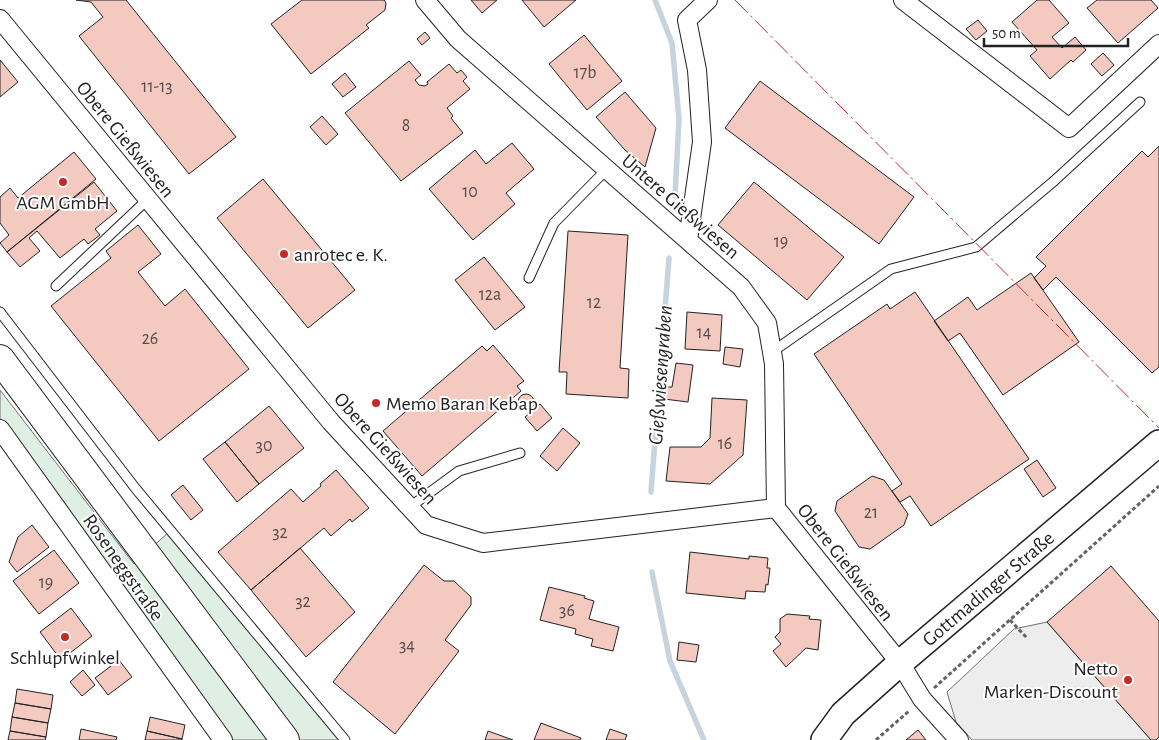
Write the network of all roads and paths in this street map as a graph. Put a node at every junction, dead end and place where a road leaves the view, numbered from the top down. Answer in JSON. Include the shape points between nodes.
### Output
{"nodes":[{"id":1,"x":425,"y":0,"type":"edge"},
{"id":2,"x":708,"y":0,"type":"edge"},
{"id":3,"x":903,"y":0,"type":"edge"},
{"id":4,"x":0,"y":19,"type":"edge"},
{"id":5,"x":1159,"y":44,"type":"edge"},
{"id":6,"x":1140,"y":102,"type":"dead end"},
{"id":7,"x":607,"y":169,"type":"junction"},
{"id":8,"x":148,"y":199,"type":"junction"},
{"id":9,"x":688,"y":240,"type":"junction"},
{"id":10,"x":529,"y":278,"type":"dead end"},
{"id":11,"x":56,"y":286,"type":"dead end"},
{"id":12,"x":0,"y":312,"type":"edge"},
{"id":13,"x":772,"y":352,"type":"junction"},
{"id":14,"x":0,"y":359,"type":"edge"},
{"id":15,"x":0,"y":428,"type":"edge"},
{"id":16,"x":1159,"y":443,"type":"edge"},
{"id":17,"x":520,"y":453,"type":"dead end"},
{"id":18,"x":1159,"y":486,"type":"edge"},
{"id":19,"x":410,"y":508,"type":"junction"},
{"id":20,"x":776,"y":508,"type":"junction"},
{"id":21,"x":1010,"y":620,"type":"junction"},
{"id":22,"x":1027,"y":638,"type":"dead end"},
{"id":23,"x":900,"y":663,"type":"junction"},
{"id":24,"x":922,"y":699,"type":"junction"},
{"id":25,"x":216,"y":736,"type":"edge"},
{"id":26,"x":285,"y":740,"type":"edge"},
{"id":27,"x":345,"y":740,"type":"edge"},
{"id":28,"x":824,"y":740,"type":"edge"},
{"id":29,"x":876,"y":740,"type":"edge"},
{"id":30,"x":959,"y":740,"type":"edge"}],
"edges":[{"from":1,"to":7,"type":"street","name":"Untere Gießwiesen","via":[[458,40]]},
{"from":2,"to":9,"type":"street","via":[[687,20],[697,70],[702,142]]},
{"from":3,"to":5,"type":"street","via":[[1069,128]]},
{"from":4,"to":8,"type":"street","name":"Obere Gießwiesen"},
{"from":6,"to":13,"type":"lane","via":[[976,247],[891,269]]},
{"from":7,"to":9,"type":"street","name":"Untere Gießwiesen"},
{"from":7,"to":10,"type":"lane","via":[[554,223]]},
{"from":8,"to":11,"type":"lane"},
{"from":8,"to":19,"type":"street","name":"Obere Gießwiesen","via":[[331,422]]},
{"from":9,"to":13,"type":"street","name":"Untere Gießwiesen","via":[[741,287],[767,322]]},
{"from":12,"to":27,"type":"lane","via":[[136,489]]},
{"from":13,"to":20,"type":"street","name":"Untere Gießwiesen"},
{"from":14,"to":26,"type":"main road"},
{"from":15,"to":25,"type":"street","name":"Roseneggstraße"},
{"from":16,"to":23,"type":"main road","name":"Gottmadinger Straße"},
{"from":17,"to":19,"type":"lane","via":[[460,472]]},
{"from":18,"to":21,"type":"path"},
{"from":19,"to":20,"type":"street","name":"Obere Gießwiesen","via":[[426,525],[483,543]]},
{"from":20,"to":23,"type":"street","name":"Obere Gießwiesen"},
{"from":21,"to":22,"type":"path"},
{"from":21,"to":24,"type":"path"},
{"from":23,"to":24,"type":"street","name":"Obere Gießwiesen"},
{"from":23,"to":28,"type":"main road","name":"Gottmadinger Straße","via":[[843,714]]},
{"from":24,"to":29,"type":"path"},
{"from":24,"to":30,"type":"street","name":"Obere Gießwiesen"}]}
